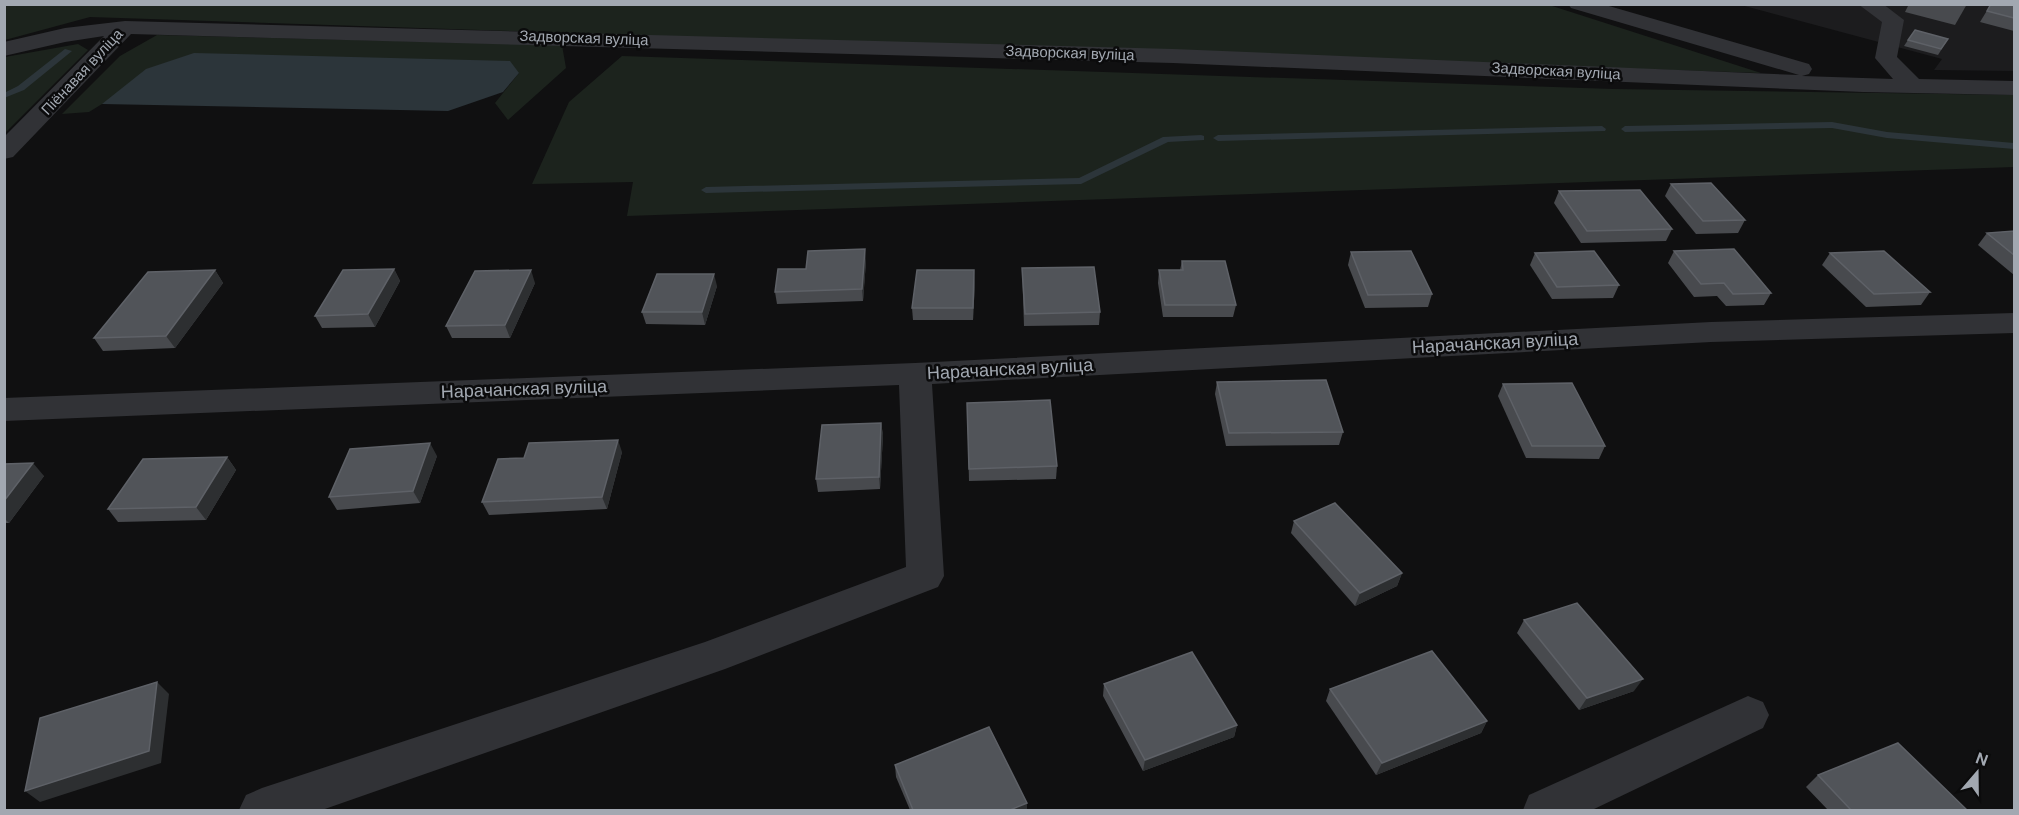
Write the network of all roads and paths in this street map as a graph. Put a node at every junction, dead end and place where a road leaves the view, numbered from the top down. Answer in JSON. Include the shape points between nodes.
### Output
{"nodes":[{"id":1,"x":1578,"y":4,"type":"edge"},
{"id":2,"x":1868,"y":4,"type":"edge"},
{"id":3,"x":1614,"y":9,"type":"edge"},
{"id":4,"x":125,"y":27,"type":"junction"},
{"id":5,"x":4,"y":49,"type":"edge"},
{"id":6,"x":1863,"y":85,"type":"junction"},
{"id":7,"x":1913,"y":86,"type":"junction"},
{"id":8,"x":2014,"y":88,"type":"edge"},
{"id":9,"x":4,"y":152,"type":"edge"},
{"id":10,"x":2014,"y":323,"type":"edge"},
{"id":11,"x":915,"y":374,"type":"junction"},
{"id":12,"x":4,"y":410,"type":"edge"},
{"id":13,"x":1748,"y":715,"type":"dead end"},
{"id":14,"x":262,"y":810,"type":"edge"},
{"id":15,"x":1545,"y":810,"type":"edge"}],
"edges":[{"from":1,"to":3,"type":"street"},
{"from":2,"to":7,"type":"street","via":[[1893,20],[1886,58]]},
{"from":3,"to":6,"type":"street","via":[[1781,64]]},
{"from":4,"to":5,"type":"street","name":"Піёнавая вуліца"},
{"from":4,"to":6,"type":"street","name":"Задворская вуліца","via":[[1161,56]]},
{"from":4,"to":9,"type":"street","name":"Піёнавая вуліца"},
{"from":6,"to":7,"type":"street","name":"Задворская вуліца"},
{"from":7,"to":8,"type":"street","name":"Задворская вуліца"},
{"from":10,"to":11,"type":"street","name":"Нарачанская вуліца","via":[[1711,332]]},
{"from":11,"to":12,"type":"street","name":"Нарачанская вуліца"},
{"from":11,"to":14,"type":"street","via":[[925,576],[711,657]]},
{"from":13,"to":15,"type":"street"}]}
